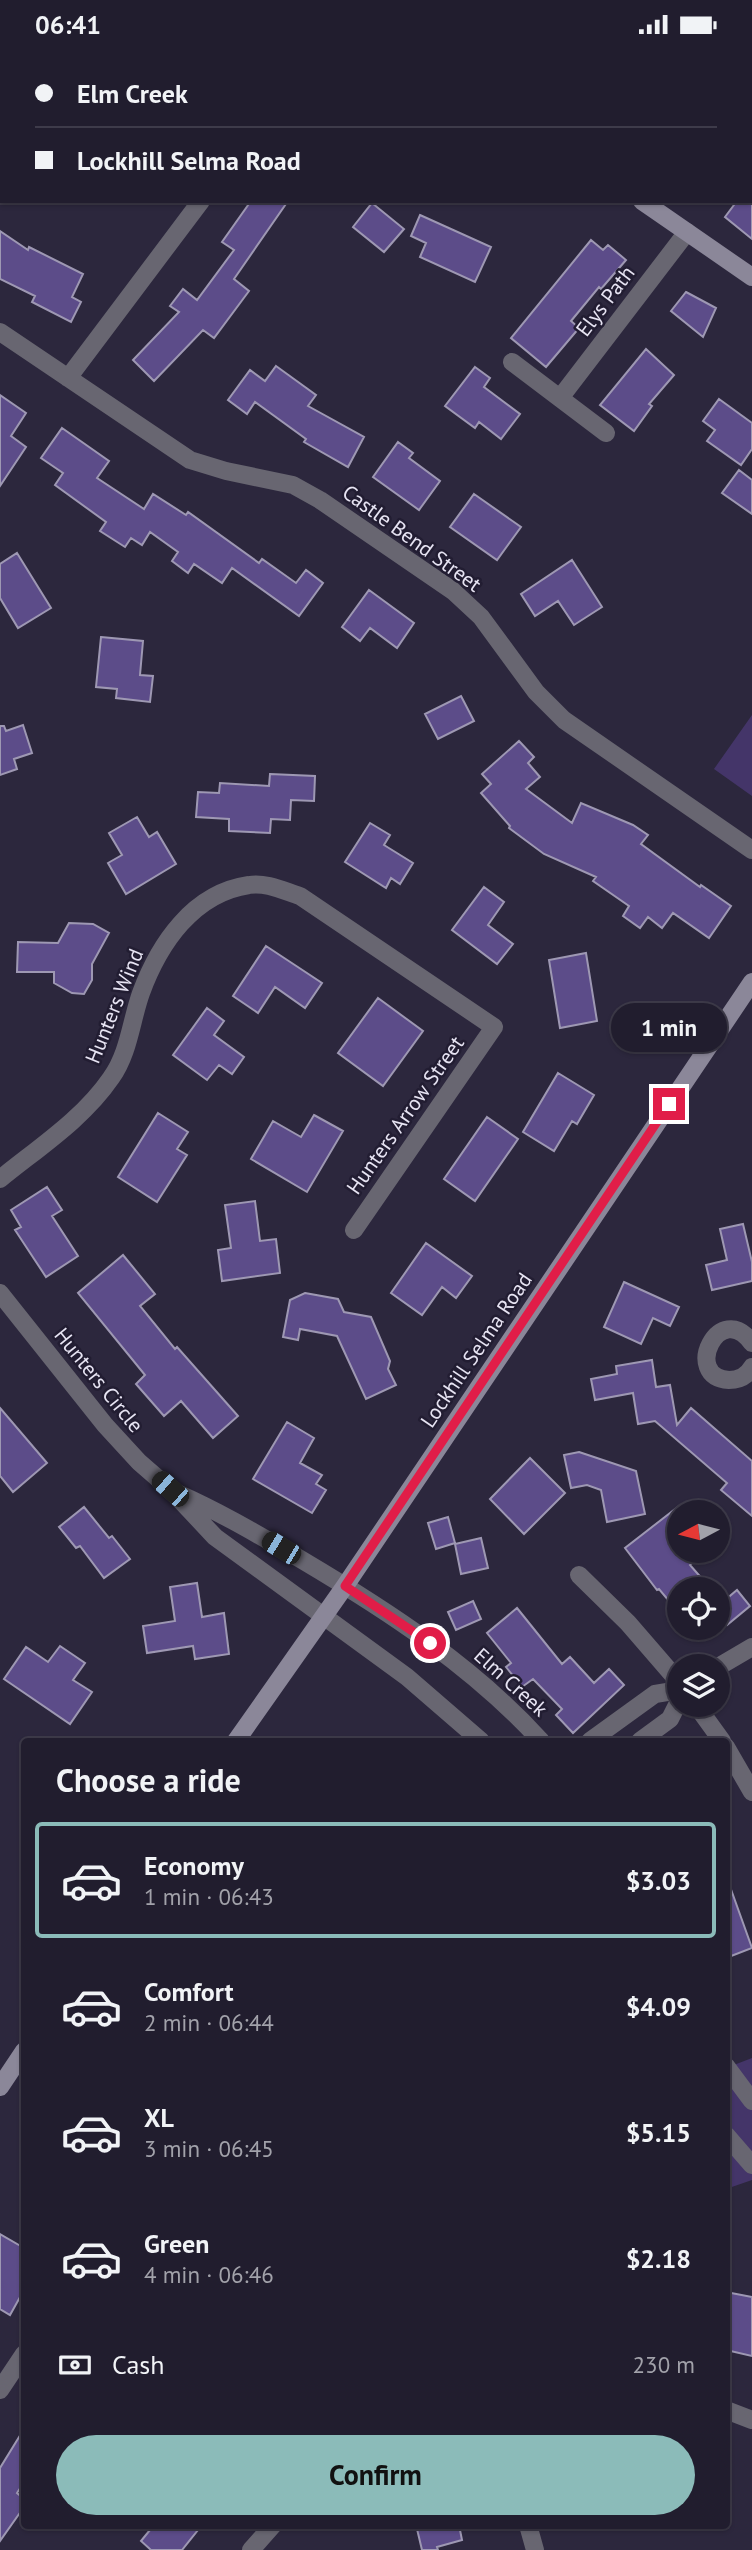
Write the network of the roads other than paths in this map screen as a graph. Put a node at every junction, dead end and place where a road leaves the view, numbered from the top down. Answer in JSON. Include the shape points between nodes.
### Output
{"nodes":[{"id":1,"x":199,"y":203,"type":"edge"},
{"id":2,"x":645,"y":203,"type":"edge"},
{"id":3,"x":687,"y":232,"type":"junction"},
{"id":4,"x":752,"y":277,"type":"edge"},
{"id":5,"x":0,"y":332,"type":"edge"},
{"id":6,"x":512,"y":362,"type":"dead end"},
{"id":7,"x":68,"y":378,"type":"junction"},
{"id":8,"x":560,"y":398,"type":"junction"},
{"id":9,"x":606,"y":433,"type":"dead end"},
{"id":10,"x":752,"y":850,"type":"edge"},
{"id":11,"x":752,"y":982,"type":"edge"},
{"id":12,"x":494,"y":1027,"type":"joint"},
{"id":13,"x":0,"y":1179,"type":"edge"},
{"id":14,"x":354,"y":1230,"type":"dead end"},
{"id":15,"x":0,"y":1293,"type":"edge"},
{"id":16,"x":752,"y":1343,"type":"edge"},
{"id":17,"x":751,"y":1371,"type":"edge"},
{"id":18,"x":170,"y":1489,"type":"junction"},
{"id":19,"x":579,"y":1575,"type":"dead end"},
{"id":20,"x":345,"y":1586,"type":"junction"},
{"id":21,"x":322,"y":1617,"type":"junction"},
{"id":22,"x":752,"y":1647,"type":"edge"},
{"id":23,"x":730,"y":1660,"type":"edge"},
{"id":24,"x":667,"y":1668,"type":"edge"},
{"id":25,"x":667,"y":1692,"type":"edge"},
{"id":26,"x":671,"y":1717,"type":"edge"},
{"id":27,"x":705,"y":1717,"type":"edge"},
{"id":28,"x":238,"y":1738,"type":"edge"},
{"id":29,"x":478,"y":1738,"type":"edge"},
{"id":30,"x":538,"y":1738,"type":"edge"},
{"id":31,"x":594,"y":1738,"type":"edge"},
{"id":32,"x":644,"y":1738,"type":"edge"},
{"id":33,"x":720,"y":1738,"type":"edge"},
{"id":34,"x":730,"y":1754,"type":"edge"},
{"id":35,"x":752,"y":1792,"type":"edge"},
{"id":36,"x":21,"y":2056,"type":"edge"},
{"id":37,"x":730,"y":2071,"type":"edge"},
{"id":38,"x":0,"y":2087,"type":"edge"},
{"id":39,"x":752,"y":2101,"type":"edge"},
{"id":40,"x":730,"y":2140,"type":"edge"},
{"id":41,"x":752,"y":2165,"type":"edge"},
{"id":42,"x":21,"y":2358,"type":"edge"},
{"id":43,"x":0,"y":2390,"type":"edge"},
{"id":44,"x":730,"y":2412,"type":"edge"},
{"id":45,"x":752,"y":2420,"type":"edge"},
{"id":46,"x":269,"y":2529,"type":"edge"},
{"id":47,"x":529,"y":2529,"type":"edge"},
{"id":48,"x":251,"y":2550,"type":"edge"},
{"id":49,"x":535,"y":2550,"type":"edge"}],
"edges":[{"from":1,"to":7,"type":"street"},
{"from":2,"to":3,"type":"main road"},
{"from":3,"to":4,"type":"main road"},
{"from":3,"to":8,"type":"street","name":"Elys Path"},
{"from":5,"to":7,"type":"street","name":"Castle Bend Street"},
{"from":6,"to":8,"type":"street"},
{"from":7,"to":10,"type":"street","name":"Castle Bend Street","via":[[190,460],[293,485],[442,584],[481,617],[536,692],[564,720]]},
{"from":8,"to":9,"type":"street"},
{"from":11,"to":20,"type":"main road","name":"Lockhill Selma Road"},
{"from":12,"to":13,"type":"street","name":"Hunters Wind","via":[[300,896],[267,885],[216,894],[176,928],[155,959],[112,1077],[89,1104]]},
{"from":12,"to":14,"type":"street","name":"Hunters Arrow Street"},
{"from":15,"to":18,"type":"street","name":"Hunters Circle","via":[[105,1425]]},
{"from":16,"to":17,"type":"street","via":[[739,1331],[720,1332],[712,1338],[706,1356],[708,1366],[722,1379],[741,1378]]},
{"from":18,"to":20,"type":"street","name":"Hunters Circle"},
{"from":18,"to":21,"type":"street","name":"Hunters Circle","via":[[215,1537]]},
{"from":19,"to":24,"type":"street"},
{"from":20,"to":21,"type":"main road","name":"Lockhill Selma Road"},
{"from":20,"to":30,"type":"street","name":"Elm Creek","via":[[463,1667]]},
{"from":21,"to":28,"type":"main road","name":"Lockhill Selma Road"},
{"from":21,"to":29,"type":"street","via":[[407,1677]]},
{"from":22,"to":23,"type":"street"},
{"from":25,"to":31,"type":"street","via":[[655,1694]]},
{"from":26,"to":32,"type":"street"},
{"from":27,"to":33,"type":"street"},
{"from":34,"to":35,"type":"street"},
{"from":36,"to":38,"type":"main road"},
{"from":37,"to":39,"type":"street"},
{"from":40,"to":41,"type":"street"},
{"from":42,"to":43,"type":"street"},
{"from":44,"to":45,"type":"street"},
{"from":46,"to":48,"type":"street"},
{"from":47,"to":49,"type":"street"}]}
